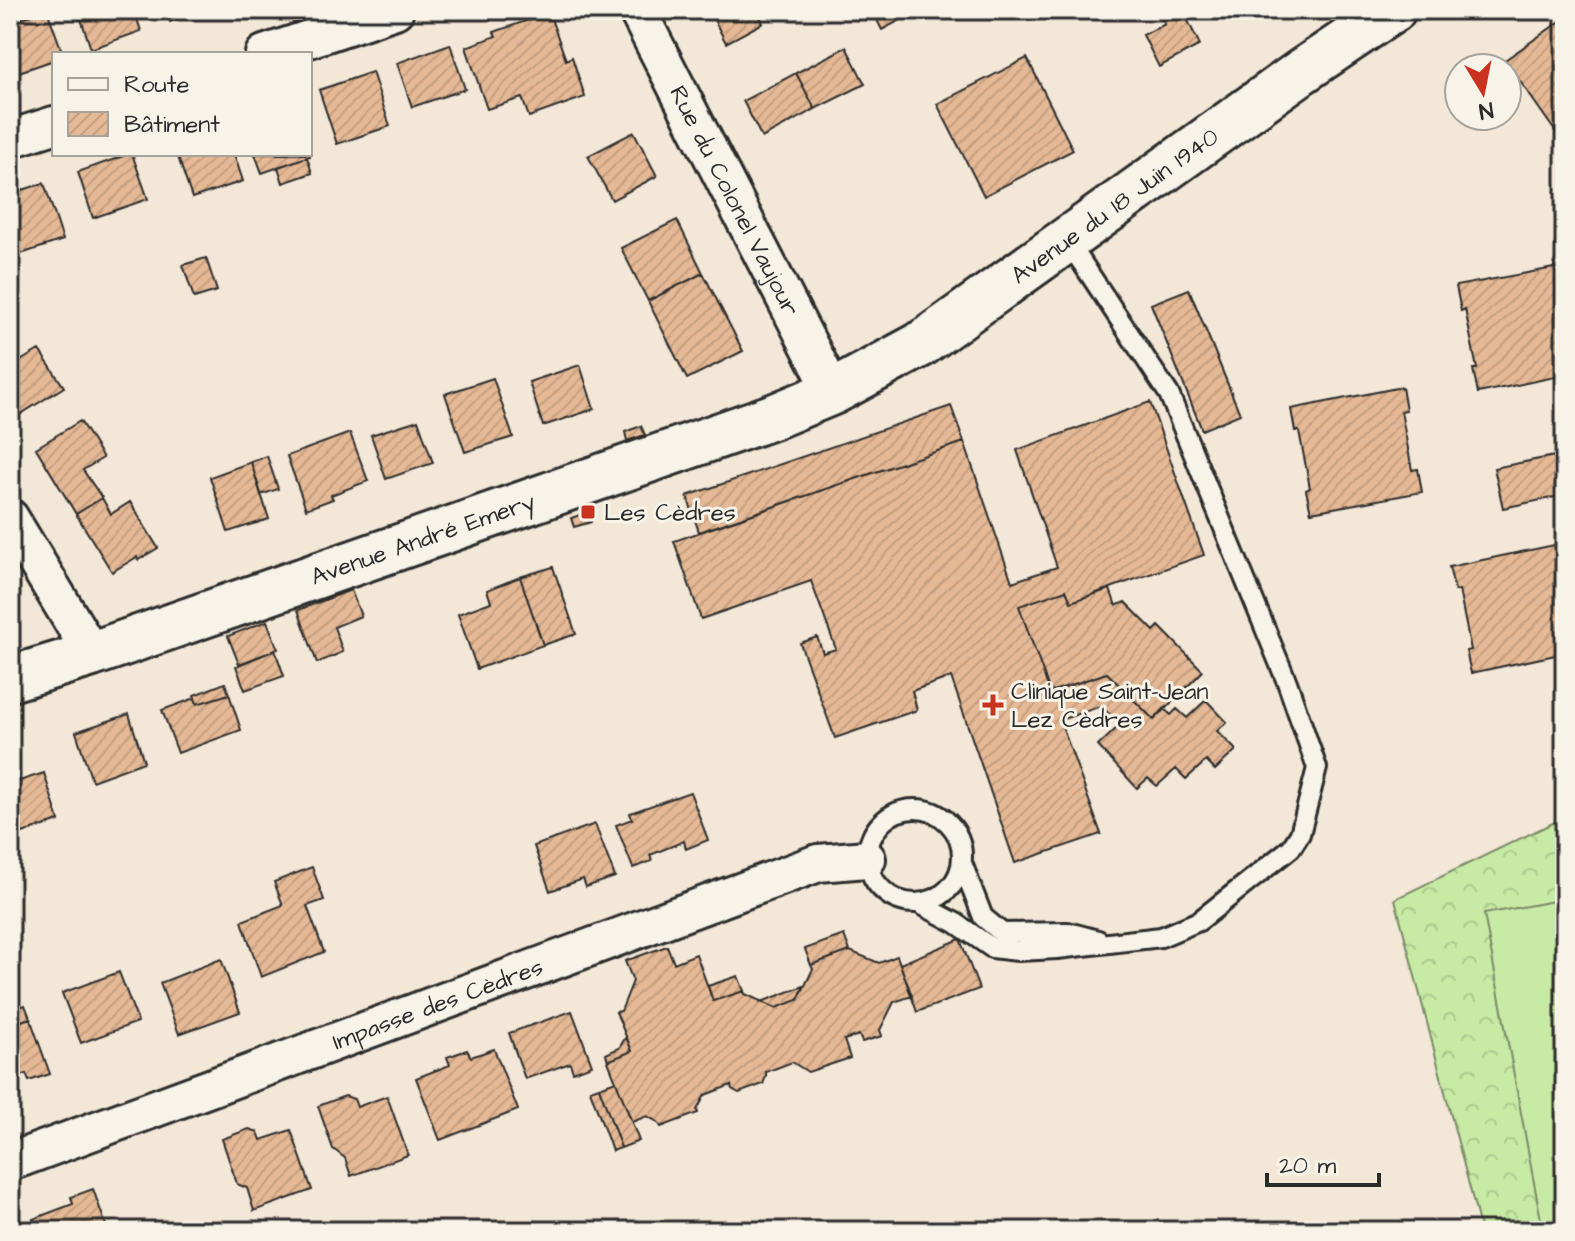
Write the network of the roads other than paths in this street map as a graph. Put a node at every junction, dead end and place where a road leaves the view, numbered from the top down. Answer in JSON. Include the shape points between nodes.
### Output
{"nodes":[{"id":1,"x":395,"y":10,"type":"edge"},
{"id":2,"x":637,"y":10,"type":"edge"},
{"id":3,"x":1393,"y":10,"type":"edge"},
{"id":4,"x":270,"y":52,"type":"edge"},
{"id":5,"x":52,"y":126,"type":"edge"},
{"id":6,"x":10,"y":139,"type":"edge"},
{"id":7,"x":1067,"y":240,"type":"junction"},
{"id":8,"x":833,"y":392,"type":"junction"},
{"id":9,"x":10,"y":518,"type":"edge"},
{"id":10,"x":92,"y":654,"type":"junction"},
{"id":11,"x":10,"y":679,"type":"edge"},
{"id":12,"x":867,"y":859,"type":"junction"},
{"id":13,"x":962,"y":863,"type":"junction"},
{"id":14,"x":920,"y":904,"type":"junction"},
{"id":15,"x":1112,"y":944,"type":"junction"},
{"id":16,"x":10,"y":1162,"type":"edge"}],
"edges":[{"from":1,"to":4,"type":"street"},
{"from":2,"to":8,"type":"street","name":"Rue du Colonel Vaujour"},
{"from":3,"to":7,"type":"street","name":"Avenue du 18 Juin 1940"},
{"from":5,"to":6,"type":"street"},
{"from":7,"to":8,"type":"street","name":"Avenue du 18 Juin 1940","via":[[920,345]]},
{"from":7,"to":15,"type":"lane","via":[[1169,394],[1317,768],[1300,834],[1291,848],[1199,921],[1161,937]]},
{"from":8,"to":10,"type":"street","name":"Avenue André Emery"},
{"from":9,"to":10,"type":"street"},
{"from":10,"to":11,"type":"street","name":"Avenue André Emery"},
{"from":12,"to":13,"type":"lane","via":[[876,829],[902,811],[917,809],[946,820],[962,847]]},
{"from":12,"to":14,"type":"lane","via":[[879,887],[905,903]]},
{"from":12,"to":16,"type":"street","name":"Impasse des Cèdres","via":[[818,863]]},
{"from":13,"to":14,"type":"lane","via":[[948,891]]},
{"from":13,"to":15,"type":"lane","via":[[983,917],[1002,933],[1068,932]]},
{"from":14,"to":15,"type":"lane","via":[[992,948]]}]}
